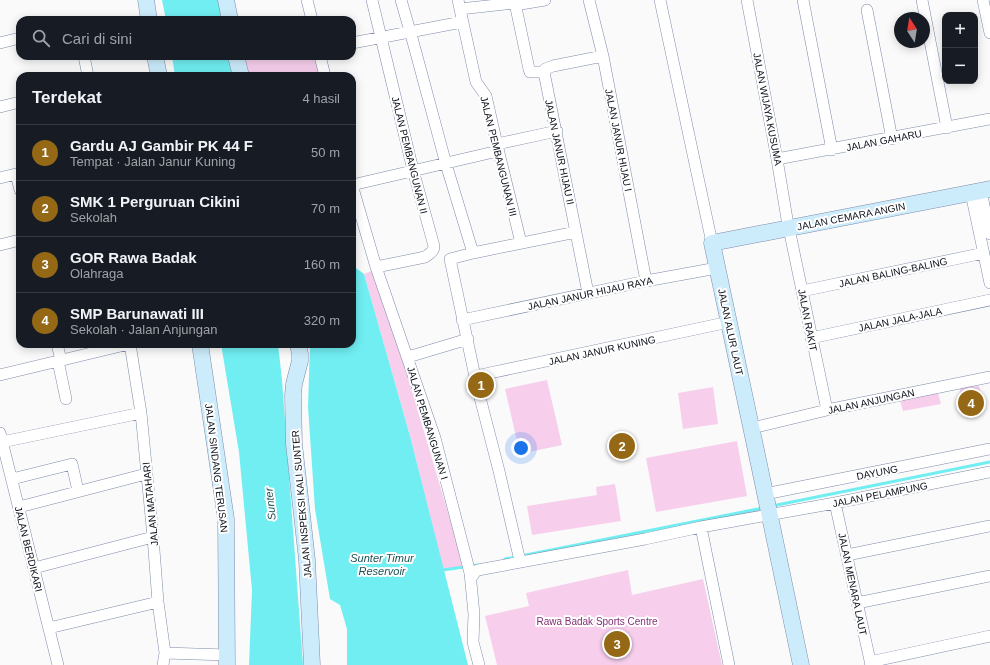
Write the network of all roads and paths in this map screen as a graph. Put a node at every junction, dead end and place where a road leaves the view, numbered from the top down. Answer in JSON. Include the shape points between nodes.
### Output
{"nodes":[{"id":1,"x":146,"y":0,"type":"edge"},
{"id":2,"x":226,"y":0,"type":"edge"},
{"id":3,"x":307,"y":0,"type":"edge"},
{"id":4,"x":372,"y":0,"type":"edge"},
{"id":5,"x":401,"y":0,"type":"edge"},
{"id":6,"x":545,"y":0,"type":"edge"},
{"id":7,"x":589,"y":0,"type":"edge"},
{"id":8,"x":660,"y":0,"type":"edge"},
{"id":9,"x":747,"y":0,"type":"edge"},
{"id":10,"x":804,"y":0,"type":"edge"},
{"id":11,"x":922,"y":0,"type":"edge"},
{"id":12,"x":983,"y":0,"type":"edge"},
{"id":13,"x":515,"y":3,"type":"junction"},
{"id":14,"x":459,"y":4,"type":"edge"},
{"id":15,"x":867,"y":10,"type":"dead end"},
{"id":16,"x":148,"y":16,"type":"edge"},
{"id":17,"x":229,"y":16,"type":"edge"},
{"id":18,"x":311,"y":16,"type":"edge"},
{"id":19,"x":462,"y":22,"type":"junction"},
{"id":20,"x":411,"y":32,"type":"junction"},
{"id":21,"x":990,"y":33,"type":"edge"},
{"id":22,"x":381,"y":37,"type":"junction"},
{"id":23,"x":16,"y":39,"type":"edge"},
{"id":24,"x":356,"y":42,"type":"edge"},
{"id":25,"x":0,"y":43,"type":"edge"},
{"id":26,"x":603,"y":56,"type":"junction"},
{"id":27,"x":85,"y":60,"type":"edge"},
{"id":28,"x":156,"y":60,"type":"edge"},
{"id":29,"x":237,"y":60,"type":"edge"},
{"id":30,"x":321,"y":60,"type":"edge"},
{"id":31,"x":87,"y":72,"type":"edge"},
{"id":32,"x":158,"y":72,"type":"edge"},
{"id":33,"x":240,"y":72,"type":"edge"},
{"id":34,"x":324,"y":72,"type":"edge"},
{"id":35,"x":544,"y":72,"type":"junction"},
{"id":36,"x":16,"y":103,"type":"edge"},
{"id":37,"x":0,"y":107,"type":"edge"},
{"id":38,"x":990,"y":119,"type":"edge"},
{"id":39,"x":947,"y":128,"type":"junction"},
{"id":40,"x":557,"y":131,"type":"junction"},
{"id":41,"x":892,"y":138,"type":"junction"},
{"id":42,"x":497,"y":147,"type":"junction"},
{"id":43,"x":832,"y":150,"type":"junction"},
{"id":44,"x":777,"y":160,"type":"junction"},
{"id":45,"x":446,"y":164,"type":"junction"},
{"id":46,"x":413,"y":170,"type":"junction"},
{"id":47,"x":16,"y":174,"type":"edge"},
{"id":48,"x":0,"y":178,"type":"edge"},
{"id":49,"x":356,"y":184,"type":"edge"},
{"id":50,"x":981,"y":191,"type":"edge"},
{"id":51,"x":356,"y":199,"type":"edge"},
{"id":52,"x":788,"y":224,"type":"junction"},
{"id":53,"x":576,"y":232,"type":"junction"},
{"id":54,"x":990,"y":234,"type":"edge"},
{"id":55,"x":16,"y":241,"type":"edge"},
{"id":56,"x":521,"y":243,"type":"junction"},
{"id":57,"x":712,"y":243,"type":"junction"},
{"id":58,"x":0,"y":245,"type":"edge"},
{"id":59,"x":473,"y":253,"type":"junction"},
{"id":60,"x":984,"y":253,"type":"junction"},
{"id":61,"x":376,"y":267,"type":"junction"},
{"id":62,"x":717,"y":268,"type":"junction"},
{"id":63,"x":646,"y":281,"type":"junction"},
{"id":64,"x":990,"y":283,"type":"edge"},
{"id":65,"x":802,"y":291,"type":"junction"},
{"id":66,"x":588,"y":293,"type":"junction"},
{"id":67,"x":990,"y":300,"type":"edge"},
{"id":68,"x":462,"y":320,"type":"junction"},
{"id":69,"x":729,"y":322,"type":"junction"},
{"id":70,"x":811,"y":338,"type":"junction"},
{"id":71,"x":468,"y":339,"type":"junction"},
{"id":72,"x":58,"y":348,"type":"edge"},
{"id":73,"x":113,"y":348,"type":"edge"},
{"id":74,"x":130,"y":348,"type":"edge"},
{"id":75,"x":201,"y":348,"type":"edge"},
{"id":76,"x":299,"y":348,"type":"edge"},
{"id":77,"x":408,"y":357,"type":"junction"},
{"id":78,"x":60,"y":361,"type":"junction"},
{"id":79,"x":0,"y":375,"type":"edge"},
{"id":80,"x":476,"y":376,"type":"junction"},
{"id":81,"x":990,"y":377,"type":"edge"},
{"id":82,"x":66,"y":399,"type":"dead end"},
{"id":83,"x":827,"y":410,"type":"junction"},
{"id":84,"x":141,"y":413,"type":"junction"},
{"id":85,"x":752,"y":428,"type":"junction"},
{"id":86,"x":1,"y":437,"type":"edge"},
{"id":87,"x":990,"y":449,"type":"edge"},
{"id":88,"x":990,"y":472,"type":"edge"},
{"id":89,"x":7,"y":474,"type":"edge"},
{"id":90,"x":146,"y":474,"type":"junction"},
{"id":91,"x":78,"y":491,"type":"junction"},
{"id":92,"x":765,"y":495,"type":"junction"},
{"id":93,"x":835,"y":503,"type":"junction"},
{"id":94,"x":19,"y":507,"type":"junction"},
{"id":95,"x":769,"y":515,"type":"junction"},
{"id":96,"x":990,"y":526,"type":"edge"},
{"id":97,"x":701,"y":527,"type":"junction"},
{"id":98,"x":153,"y":537,"type":"junction"},
{"id":99,"x":847,"y":555,"type":"junction"},
{"id":100,"x":519,"y":558,"type":"junction"},
{"id":101,"x":34,"y":568,"type":"junction"},
{"id":102,"x":470,"y":576,"type":"junction"},
{"id":103,"x":990,"y":576,"type":"edge"},
{"id":104,"x":158,"y":602,"type":"junction"},
{"id":105,"x":857,"y":603,"type":"junction"},
{"id":106,"x":49,"y":628,"type":"junction"},
{"id":107,"x":990,"y":636,"type":"edge"},
{"id":108,"x":165,"y":653,"type":"junction"},
{"id":109,"x":227,"y":660,"type":"edge"},
{"id":110,"x":870,"y":663,"type":"edge"},
{"id":111,"x":58,"y":665,"type":"edge"},
{"id":112,"x":164,"y":665,"type":"edge"},
{"id":113,"x":312,"y":665,"type":"edge"},
{"id":114,"x":479,"y":665,"type":"edge"},
{"id":115,"x":729,"y":665,"type":"edge"},
{"id":116,"x":801,"y":665,"type":"edge"}],
"edges":[{"from":1,"to":16,"type":"street"},
{"from":2,"to":17,"type":"street"},
{"from":3,"to":18,"type":"street"},
{"from":4,"to":22,"type":"street","name":"JALAN PEMBANGUNAN II"},
{"from":5,"to":20,"type":"street"},
{"from":6,"to":13,"type":"street"},
{"from":7,"to":26,"type":"street","name":"JALAN JANUR HIJAU I"},
{"from":8,"to":57,"type":"street","name":"JALAN ALUR LAUT"},
{"from":9,"to":44,"type":"street","name":"JALAN WIJAYA KUSUMA"},
{"from":10,"to":43,"type":"street"},
{"from":11,"to":39,"type":"street"},
{"from":12,"to":21,"type":"street"},
{"from":13,"to":14,"type":"street"},
{"from":13,"to":35,"type":"street","via":[[528,69],[530,72]]},
{"from":14,"to":19,"type":"street","name":"JALAN PEMBANGUNAN III"},
{"from":15,"to":41,"type":"street"},
{"from":19,"to":20,"type":"street"},
{"from":19,"to":42,"type":"street","name":"JALAN PEMBANGUNAN III","via":[[476,82],[486,96]]},
{"from":20,"to":22,"type":"street"},
{"from":20,"to":45,"type":"street"},
{"from":22,"to":24,"type":"street"},
{"from":22,"to":46,"type":"street","name":"JALAN PEMBANGUNAN II"},
{"from":23,"to":25,"type":"street"},
{"from":26,"to":35,"type":"street","via":[[553,66]]},
{"from":26,"to":63,"type":"street","name":"JALAN JANUR HIJAU I"},
{"from":27,"to":31,"type":"street"},
{"from":28,"to":32,"type":"street"},
{"from":29,"to":33,"type":"street"},
{"from":30,"to":34,"type":"street"},
{"from":35,"to":40,"type":"street","name":"JALAN JANUR HIJAU II"},
{"from":36,"to":37,"type":"street"},
{"from":38,"to":39,"type":"street","name":"JALAN GAHARU"},
{"from":39,"to":41,"type":"street","name":"JALAN GAHARU"},
{"from":40,"to":42,"type":"street"},
{"from":40,"to":53,"type":"street","name":"JALAN JANUR HIJAU II"},
{"from":41,"to":43,"type":"street","name":"JALAN GAHARU"},
{"from":42,"to":45,"type":"street"},
{"from":42,"to":56,"type":"street","name":"JALAN PEMBANGUNAN III"},
{"from":43,"to":44,"type":"street","name":"JALAN GAHARU"},
{"from":44,"to":52,"type":"street","name":"JALAN WIJAYA KUSUMA"},
{"from":45,"to":46,"type":"street"},
{"from":45,"to":59,"type":"street"},
{"from":46,"to":49,"type":"street"},
{"from":46,"to":61,"type":"street","name":"JALAN PEMBANGUNAN II","via":[[434,249],[425,257]]},
{"from":47,"to":48,"type":"street"},
{"from":50,"to":52,"type":"street","name":"JALAN CEMARA ANGIN"},
{"from":50,"to":54,"type":"street"},
{"from":50,"to":60,"type":"street"},
{"from":51,"to":61,"type":"street","name":"JALAN PEMBANGUNAN I"},
{"from":52,"to":57,"type":"street","name":"JALAN CEMARA ANGIN"},
{"from":52,"to":65,"type":"street","name":"JALAN RAKIT"},
{"from":53,"to":56,"type":"street"},
{"from":53,"to":66,"type":"street","name":"JALAN JANUR HIJAU II"},
{"from":55,"to":58,"type":"street"},
{"from":56,"to":59,"type":"street"},
{"from":57,"to":62,"type":"street","name":"JALAN ALUR LAUT"},
{"from":59,"to":68,"type":"street","via":[[450,260]]},
{"from":60,"to":64,"type":"street"},
{"from":60,"to":65,"type":"street","name":"JALAN BALING-BALING"},
{"from":61,"to":77,"type":"street","name":"JALAN PEMBANGUNAN I"},
{"from":62,"to":63,"type":"street","name":"JALAN JANUR HIJAU RAYA"},
{"from":62,"to":69,"type":"street","name":"JALAN ALUR LAUT"},
{"from":63,"to":66,"type":"street","name":"JALAN JANUR HIJAU RAYA"},
{"from":65,"to":70,"type":"street","name":"JALAN RAKIT"},
{"from":66,"to":68,"type":"street","name":"JALAN JANUR HIJAU RAYA"},
{"from":67,"to":70,"type":"street","name":"JALAN JALA-JALA"},
{"from":68,"to":71,"type":"street"},
{"from":69,"to":80,"type":"street","name":"JALAN JANUR KUNING"},
{"from":69,"to":85,"type":"street","name":"JALAN ALUR LAUT"},
{"from":70,"to":83,"type":"street","name":"JALAN RAKIT"},
{"from":71,"to":77,"type":"street"},
{"from":71,"to":80,"type":"street"},
{"from":72,"to":78,"type":"street"},
{"from":73,"to":78,"type":"street"},
{"from":74,"to":84,"type":"street","name":"JALAN MATAHARI"},
{"from":75,"to":109,"type":"street","name":"JALAN SINDANG TERUSAN","via":[[226,519]]},
{"from":76,"to":113,"type":"street","name":"JALAN INSPEKSI KALI SUNTER","via":[[300,361],[293,395],[294,444],[307,560]]},
{"from":77,"to":102,"type":"street","name":"JALAN PEMBANGUNAN I","via":[[435,438]]},
{"from":78,"to":79,"type":"street"},
{"from":78,"to":82,"type":"street"},
{"from":80,"to":100,"type":"street"},
{"from":81,"to":83,"type":"street","name":"JALAN ANJUNGAN"},
{"from":83,"to":85,"type":"street","name":"JALAN ANJUNGAN"},
{"from":84,"to":86,"type":"street"},
{"from":84,"to":90,"type":"street","name":"JALAN MATAHARI"},
{"from":85,"to":92,"type":"street","name":"JALAN ALUR LAUT"},
{"from":86,"to":89,"type":"street","name":"JALAN BERDIKARI"},
{"from":87,"to":92,"type":"street","name":"DAYUNG"},
{"from":88,"to":93,"type":"street","name":"JALAN PELAMPUNG"},
{"from":89,"to":91,"type":"street","via":[[72,464]]},
{"from":89,"to":94,"type":"street","name":"JALAN BERDIKARI"},
{"from":90,"to":91,"type":"street"},
{"from":90,"to":98,"type":"street","name":"JALAN MATAHARI"},
{"from":91,"to":94,"type":"street"},
{"from":92,"to":95,"type":"street","name":"JALAN ALUR LAUT"},
{"from":93,"to":95,"type":"street","name":"JALAN PELAMPUNG"},
{"from":93,"to":99,"type":"street","name":"JALAN MENARA LAUT"},
{"from":94,"to":101,"type":"street","name":"JALAN BERDIKARI"},
{"from":95,"to":97,"type":"street","name":"JALAN PELAMPUNG"},
{"from":95,"to":116,"type":"street","name":"JALAN ALUR LAUT"},
{"from":96,"to":99,"type":"street"},
{"from":97,"to":100,"type":"street","name":"JALAN PELAMPUNG","via":[[645,539]]},
{"from":97,"to":115,"type":"street"},
{"from":98,"to":101,"type":"street"},
{"from":98,"to":104,"type":"street","name":"JALAN MATAHARI"},
{"from":99,"to":105,"type":"street","name":"JALAN MENARA LAUT"},
{"from":100,"to":102,"type":"street","name":"JALAN PELAMPUNG","via":[[478,570]]},
{"from":101,"to":106,"type":"street","name":"JALAN BERDIKARI"},
{"from":102,"to":114,"type":"street","name":"JALAN PEMBANGUNAN I","via":[[474,614],[473,642]]},
{"from":103,"to":105,"type":"street"},
{"from":104,"to":106,"type":"street"},
{"from":104,"to":108,"type":"street","name":"JALAN MATAHARI"},
{"from":105,"to":110,"type":"street","name":"JALAN MENARA LAUT"},
{"from":106,"to":111,"type":"street","name":"JALAN BERDIKARI"},
{"from":107,"to":110,"type":"street"},
{"from":108,"to":109,"type":"street"},
{"from":108,"to":112,"type":"street","name":"JALAN MATAHARI"}]}
